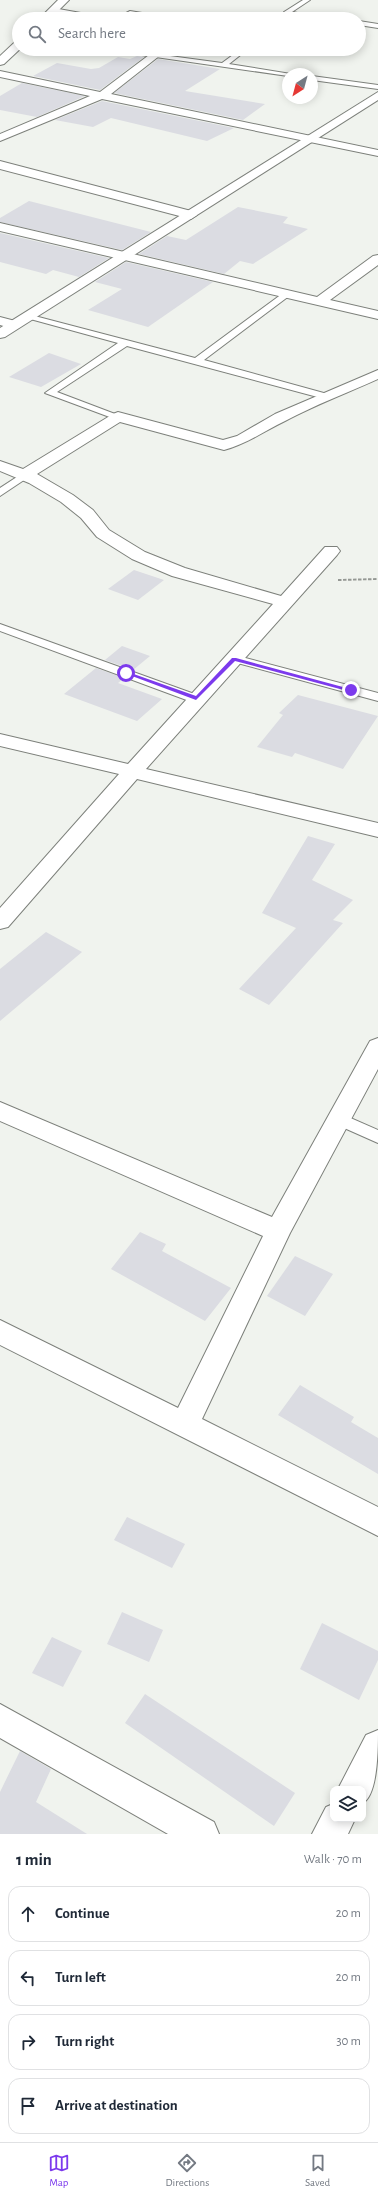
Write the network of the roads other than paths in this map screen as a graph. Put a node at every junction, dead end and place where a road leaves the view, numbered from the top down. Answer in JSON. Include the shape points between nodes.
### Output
{"nodes":[{"id":1,"x":64,"y":0,"type":"edge"},
{"id":2,"x":307,"y":0,"type":"edge"},
{"id":3,"x":53,"y":10,"type":"joint"},
{"id":4,"x":64,"y":12,"type":"edge"},
{"id":5,"x":291,"y":12,"type":"edge"},
{"id":6,"x":366,"y":24,"type":"edge"},
{"id":7,"x":378,"y":26,"type":"edge"},
{"id":8,"x":12,"y":51,"type":"edge"},
{"id":9,"x":154,"y":56,"type":"edge"},
{"id":10,"x":179,"y":56,"type":"edge"},
{"id":11,"x":235,"y":56,"type":"edge"},
{"id":12,"x":0,"y":62,"type":"edge"},
{"id":13,"x":223,"y":65,"type":"junction"},
{"id":14,"x":282,"y":73,"type":"edge"},
{"id":15,"x":0,"y":74,"type":"edge"},
{"id":16,"x":318,"y":79,"type":"edge"},
{"id":17,"x":378,"y":87,"type":"edge"},
{"id":18,"x":104,"y":94,"type":"junction"},
{"id":19,"x":378,"y":95,"type":"edge"},
{"id":20,"x":0,"y":138,"type":"edge"},
{"id":21,"x":306,"y":140,"type":"junction"},
{"id":22,"x":378,"y":153,"type":"edge"},
{"id":23,"x":0,"y":165,"type":"edge"},
{"id":24,"x":191,"y":215,"type":"junction"},
{"id":25,"x":0,"y":227,"type":"edge"},
{"id":26,"x":123,"y":256,"type":"junction"},
{"id":27,"x":378,"y":259,"type":"edge"},
{"id":28,"x":286,"y":294,"type":"junction"},
{"id":29,"x":318,"y":302,"type":"junction"},
{"id":30,"x":378,"y":315,"type":"edge"},
{"id":31,"x":27,"y":317,"type":"junction"},
{"id":32,"x":0,"y":321,"type":"edge"},
{"id":33,"x":14,"y":325,"type":"junction"},
{"id":34,"x":0,"y":334,"type":"edge"},
{"id":35,"x":126,"y":342,"type":"junction"},
{"id":36,"x":198,"y":361,"type":"junction"},
{"id":37,"x":378,"y":374,"type":"edge"},
{"id":38,"x":328,"y":397,"type":"junction"},
{"id":39,"x":118,"y":417,"type":"junction"},
{"id":40,"x":0,"y":466,"type":"edge"},
{"id":41,"x":26,"y":474,"type":"junction"},
{"id":42,"x":0,"y":493,"type":"edge"},
{"id":43,"x":331,"y":551,"type":"dead end"},
{"id":44,"x":284,"y":602,"type":"junction"},
{"id":45,"x":0,"y":627,"type":"edge"},
{"id":46,"x":234,"y":659,"type":"junction"},
{"id":47,"x":378,"y":697,"type":"edge"},
{"id":48,"x":196,"y":699,"type":"junction"},
{"id":49,"x":0,"y":740,"type":"edge"},
{"id":50,"x":132,"y":772,"type":"junction"},
{"id":51,"x":378,"y":830,"type":"edge"},
{"id":52,"x":0,"y":922,"type":"edge"},
{"id":53,"x":378,"y":1046,"type":"edge"},
{"id":54,"x":0,"y":1111,"type":"edge"},
{"id":55,"x":339,"y":1119,"type":"junction"},
{"id":56,"x":378,"y":1137,"type":"edge"},
{"id":57,"x":278,"y":1231,"type":"junction"},
{"id":58,"x":0,"y":1332,"type":"edge"},
{"id":59,"x":185,"y":1424,"type":"junction"},
{"id":60,"x":378,"y":1522,"type":"edge"},
{"id":61,"x":0,"y":1720,"type":"edge"},
{"id":62,"x":378,"y":1747,"type":"edge"},
{"id":63,"x":357,"y":1786,"type":"edge"},
{"id":64,"x":336,"y":1822,"type":"edge"},
{"id":65,"x":202,"y":1834,"type":"edge"},
{"id":66,"x":329,"y":1834,"type":"edge"}],
"edges":[{"from":1,"to":3,"type":"street"},
{"from":2,"to":5,"type":"lane"},
{"from":3,"to":4,"type":"lane"},
{"from":6,"to":7,"type":"lane"},
{"from":8,"to":12,"type":"street"},
{"from":9,"to":18,"type":"street"},
{"from":10,"to":13,"type":"lane"},
{"from":11,"to":13,"type":"lane"},
{"from":13,"to":14,"type":"lane"},
{"from":15,"to":18,"type":"street"},
{"from":16,"to":17,"type":"lane"},
{"from":18,"to":20,"type":"street"},
{"from":18,"to":21,"type":"street"},
{"from":19,"to":21,"type":"street"},
{"from":21,"to":22,"type":"street"},
{"from":21,"to":24,"type":"street"},
{"from":23,"to":24,"type":"street"},
{"from":24,"to":26,"type":"street"},
{"from":25,"to":26,"type":"street"},
{"from":26,"to":28,"type":"street"},
{"from":26,"to":31,"type":"street"},
{"from":27,"to":29,"type":"street"},
{"from":28,"to":29,"type":"street"},
{"from":28,"to":36,"type":"lane"},
{"from":29,"to":30,"type":"street"},
{"from":31,"to":33,"type":"street"},
{"from":31,"to":35,"type":"lane"},
{"from":32,"to":33,"type":"street"},
{"from":33,"to":34,"type":"street"},
{"from":35,"to":36,"type":"lane"},
{"from":35,"to":39,"type":"lane","via":[[50,393]]},
{"from":36,"to":38,"type":"lane"},
{"from":37,"to":38,"type":"street"},
{"from":38,"to":39,"type":"street","via":[[280,417],[242,439],[224,445]]},
{"from":39,"to":41,"type":"street"},
{"from":40,"to":41,"type":"street"},
{"from":41,"to":42,"type":"lane"},
{"from":41,"to":44,"type":"street","via":[[70,500],[88,515],[96,528],[141,557],[180,572]]},
{"from":43,"to":44,"type":"street"},
{"from":44,"to":46,"type":"street"},
{"from":45,"to":48,"type":"lane"},
{"from":46,"to":47,"type":"lane"},
{"from":46,"to":48,"type":"street"},
{"from":48,"to":50,"type":"street"},
{"from":49,"to":50,"type":"street"},
{"from":50,"to":51,"type":"street"},
{"from":50,"to":52,"type":"street"},
{"from":53,"to":55,"type":"street"},
{"from":54,"to":57,"type":"street"},
{"from":55,"to":56,"type":"lane"},
{"from":55,"to":57,"type":"street"},
{"from":57,"to":59,"type":"street"},
{"from":58,"to":59,"type":"street"},
{"from":59,"to":60,"type":"street"},
{"from":61,"to":65,"type":"street"},
{"from":62,"to":63,"type":"street"},
{"from":64,"to":66,"type":"street"}]}
